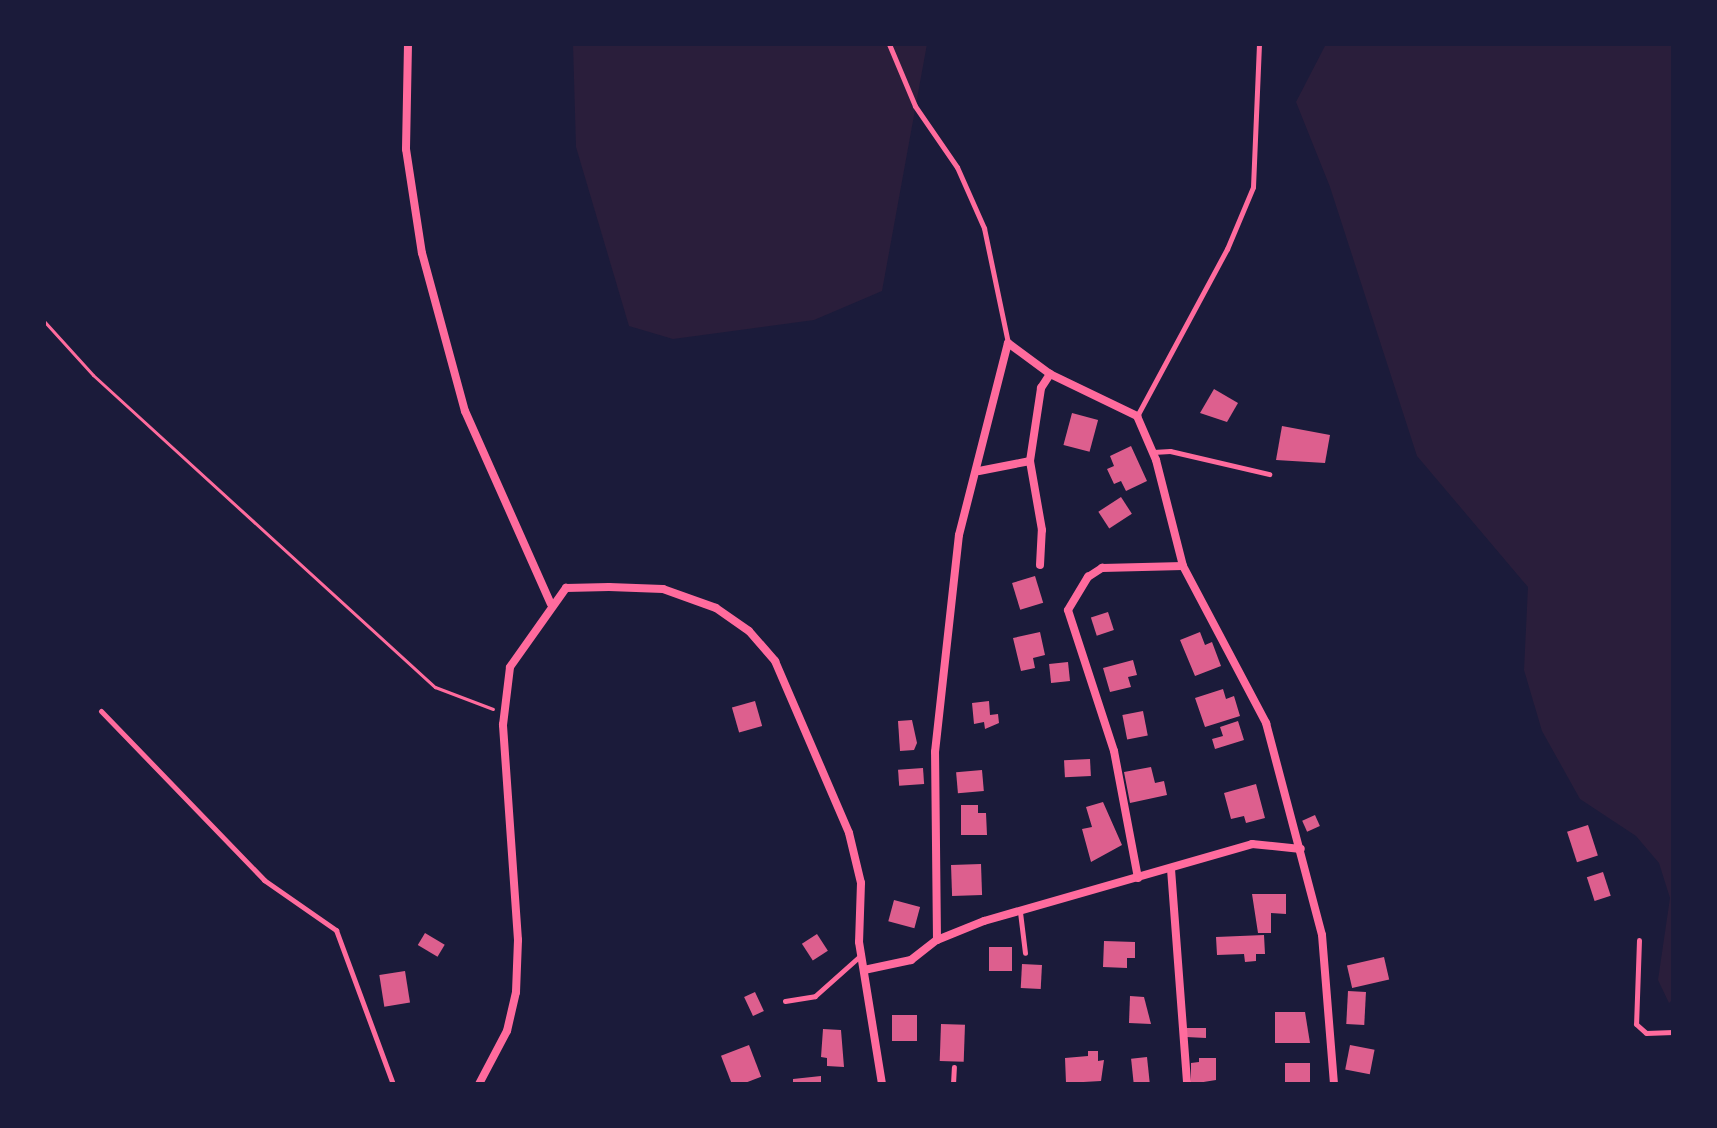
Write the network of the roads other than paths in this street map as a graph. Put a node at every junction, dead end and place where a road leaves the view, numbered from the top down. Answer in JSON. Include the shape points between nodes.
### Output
{"nodes":[{"id":1,"x":408,"y":44,"type":"edge"},
{"id":2,"x":889,"y":44,"type":"edge"},
{"id":3,"x":1259,"y":44,"type":"edge"},
{"id":4,"x":1008,"y":343,"type":"junction"},
{"id":5,"x":1050,"y":374,"type":"junction"},
{"id":6,"x":1137,"y":416,"type":"junction"},
{"id":7,"x":1153,"y":452,"type":"junction"},
{"id":8,"x":1030,"y":461,"type":"junction"},
{"id":9,"x":979,"y":471,"type":"junction"},
{"id":10,"x":1269,"y":474,"type":"dead end"},
{"id":11,"x":1040,"y":565,"type":"dead end"},
{"id":12,"x":1183,"y":566,"type":"junction"},
{"id":13,"x":551,"y":604,"type":"junction"},
{"id":14,"x":101,"y":711,"type":"dead end"},
{"id":15,"x":1301,"y":849,"type":"junction"},
{"id":16,"x":1171,"y":869,"type":"junction"},
{"id":17,"x":1138,"y":878,"type":"junction"},
{"id":18,"x":1020,"y":911,"type":"junction"},
{"id":19,"x":937,"y":940,"type":"junction"},
{"id":20,"x":1639,"y":940,"type":"dead end"},
{"id":21,"x":1025,"y":953,"type":"dead end"},
{"id":22,"x":862,"y":955,"type":"junction"},
{"id":23,"x":864,"y":970,"type":"junction"},
{"id":24,"x":785,"y":1001,"type":"dead end"},
{"id":25,"x":1673,"y":1032,"type":"edge"},
{"id":26,"x":954,"y":1067,"type":"dead end"},
{"id":27,"x":393,"y":1084,"type":"edge"},
{"id":28,"x":479,"y":1084,"type":"edge"},
{"id":29,"x":882,"y":1084,"type":"edge"},
{"id":30,"x":953,"y":1084,"type":"edge"},
{"id":31,"x":1187,"y":1084,"type":"edge"},
{"id":32,"x":1334,"y":1084,"type":"edge"}],
"edges":[{"from":1,"to":13,"type":"street","via":[[406,149],[422,253],[465,411]]},
{"from":2,"to":4,"type":"lane","via":[[915,106],[957,167],[984,228]]},
{"from":3,"to":6,"type":"lane","via":[[1253,187],[1227,249]]},
{"from":4,"to":5,"type":"street"},
{"from":4,"to":9,"type":"street","via":[[992,391]]},
{"from":5,"to":6,"type":"street"},
{"from":5,"to":8,"type":"street","via":[[1041,388]]},
{"from":6,"to":7,"type":"street"},
{"from":7,"to":10,"type":"lane","via":[[1170,451]]},
{"from":7,"to":12,"type":"street"},
{"from":8,"to":9,"type":"street"},
{"from":8,"to":11,"type":"street","via":[[1042,530]]},
{"from":9,"to":19,"type":"street","via":[[959,535],[935,752]]},
{"from":12,"to":15,"type":"street","via":[[1266,723]]},
{"from":12,"to":17,"type":"street","via":[[1102,568],[1088,577],[1068,610],[1114,751]]},
{"from":13,"to":22,"type":"street","via":[[566,588],[663,589],[716,608],[749,631],[775,661],[849,833],[861,883]]},
{"from":13,"to":28,"type":"street","via":[[510,667],[504,714],[516,992],[507,1031]]},
{"from":14,"to":27,"type":"lane","via":[[264,880],[336,930]]},
{"from":15,"to":16,"type":"street","via":[[1252,844]]},
{"from":15,"to":32,"type":"street","via":[[1322,935]]},
{"from":16,"to":17,"type":"street"},
{"from":16,"to":31,"type":"street"},
{"from":17,"to":18,"type":"street"},
{"from":18,"to":19,"type":"street"},
{"from":18,"to":21,"type":"lane"},
{"from":19,"to":23,"type":"street","via":[[911,960]]},
{"from":20,"to":25,"type":"lane","via":[[1636,1024],[1646,1033]]},
{"from":22,"to":23,"type":"street"},
{"from":22,"to":24,"type":"lane","via":[[815,996]]},
{"from":23,"to":29,"type":"street"},
{"from":26,"to":30,"type":"lane"}]}
